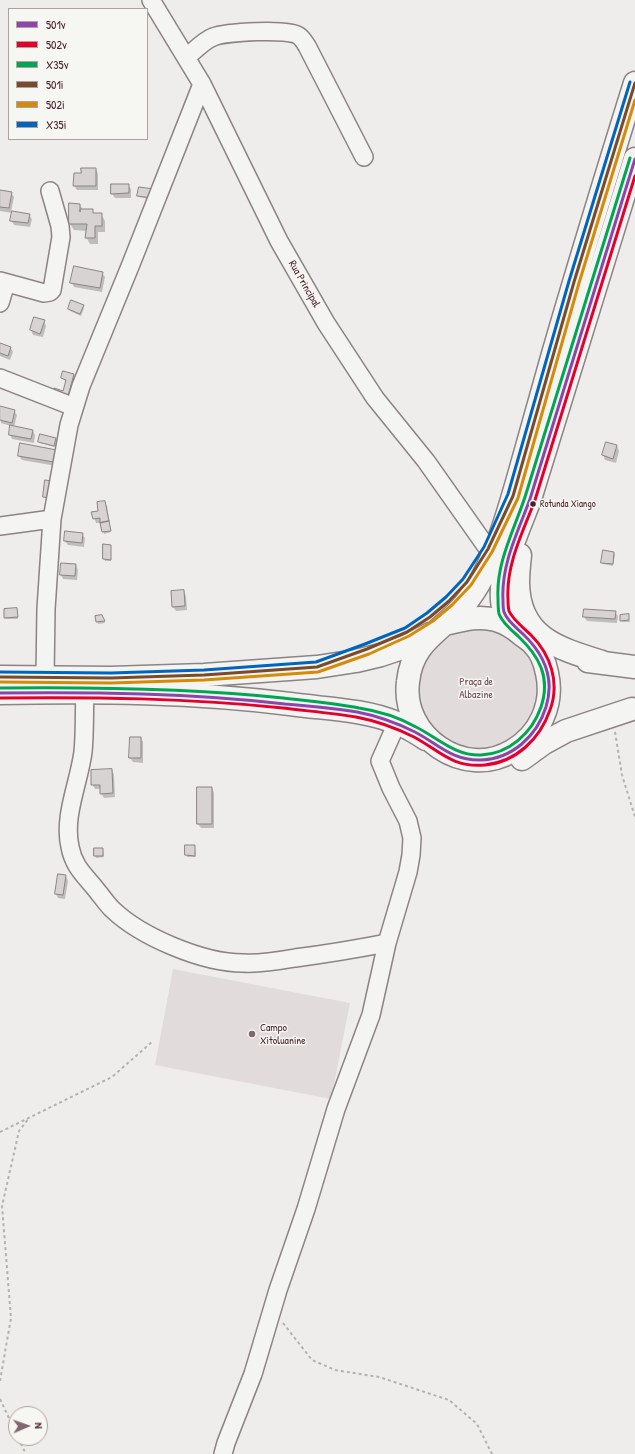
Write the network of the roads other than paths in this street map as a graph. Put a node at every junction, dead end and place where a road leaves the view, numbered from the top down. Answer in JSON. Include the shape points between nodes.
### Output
{"nodes":[{"id":1,"x":151,"y":0,"type":"edge"},
{"id":2,"x":186,"y":58,"type":"junction"},
{"id":3,"x":635,"y":83,"type":"edge"},
{"id":4,"x":202,"y":84,"type":"junction"},
{"id":5,"x":364,"y":157,"type":"dead end"},
{"id":6,"x":635,"y":159,"type":"edge"},
{"id":7,"x":50,"y":191,"type":"dead end"},
{"id":8,"x":629,"y":196,"type":"edge"},
{"id":9,"x":3,"y":282,"type":"edge"},
{"id":10,"x":0,"y":303,"type":"edge"},
{"id":11,"x":0,"y":378,"type":"edge"},
{"id":12,"x":74,"y":407,"type":"junction"},
{"id":13,"x":513,"y":496,"type":"junction"},
{"id":14,"x":52,"y":519,"type":"junction"},
{"id":15,"x":521,"y":524,"type":"junction"},
{"id":16,"x":0,"y":526,"type":"edge"},
{"id":17,"x":488,"y":550,"type":"junction"},
{"id":18,"x":441,"y":627,"type":"junction"},
{"id":19,"x":531,"y":642,"type":"junction"},
{"id":20,"x":602,"y":662,"type":"junction"},
{"id":21,"x":317,"y":667,"type":"junction"},
{"id":22,"x":635,"y":667,"type":"edge"},
{"id":23,"x":0,"y":677,"type":"edge"},
{"id":24,"x":45,"y":677,"type":"junction"},
{"id":25,"x":85,"y":692,"type":"junction"},
{"id":26,"x":0,"y":693,"type":"edge"},
{"id":27,"x":634,"y":708,"type":"edge"},
{"id":28,"x":334,"y":710,"type":"junction"},
{"id":29,"x":392,"y":734,"type":"junction"},
{"id":30,"x":427,"y":739,"type":"junction"},
{"id":31,"x":529,"y":739,"type":"junction"},
{"id":32,"x":387,"y":943,"type":"junction"},
{"id":33,"x":223,"y":1454,"type":"edge"}],
"edges":[{"from":1,"to":2,"type":"street","name":"Rua Principal"},
{"from":2,"to":4,"type":"street","name":"Rua Principal"},
{"from":2,"to":5,"type":"street","via":[[212,37],[256,32],[292,32],[307,46]]},
{"from":3,"to":13,"type":"main road","via":[[574,282]]},
{"from":4,"to":12,"type":"street"},
{"from":4,"to":17,"type":"street","name":"Rua Principal","via":[[279,241],[326,323],[375,398],[426,461]]},
{"from":6,"to":8,"type":"main road"},
{"from":7,"to":9,"type":"street","via":[[61,237],[52,290],[44,293]]},
{"from":8,"to":15,"type":"main road"},
{"from":9,"to":10,"type":"street"},
{"from":11,"to":12,"type":"street"},
{"from":12,"to":14,"type":"street"},
{"from":13,"to":17,"type":"main road"},
{"from":13,"to":18,"type":"main road","via":[[498,542],[479,584],[464,606]]},
{"from":14,"to":16,"type":"street"},
{"from":14,"to":24,"type":"street","via":[[46,609]]},
{"from":15,"to":19,"type":"main road","via":[[503,577],[501,594],[504,612]]},
{"from":15,"to":20,"type":"main road","via":[[518,583],[520,602],[526,618],[536,632],[552,644]]},
{"from":17,"to":21,"type":"main road","via":[[467,582],[430,617],[407,632]]},
{"from":18,"to":19,"type":"main road","via":[[474,617],[495,619],[512,626]]},
{"from":18,"to":21,"type":"main road","via":[[405,647],[381,656]]},
{"from":18,"to":30,"type":"main road","via":[[422,645],[412,663],[407,683],[408,704],[415,723]]},
{"from":19,"to":20,"type":"main road","via":[[566,658]]},
{"from":19,"to":31,"type":"main road","via":[[545,664],[549,684],[548,704],[541,723]]},
{"from":20,"to":22,"type":"main road"},
{"from":21,"to":24,"type":"main road","via":[[204,675]]},
{"from":23,"to":24,"type":"main road"},
{"from":25,"to":26,"type":"main road"},
{"from":25,"to":28,"type":"main road","via":[[205,696]]},
{"from":25,"to":32,"type":"street","via":[[83,752],[71,808],[69,846],[80,871],[111,908],[124,919],[156,940],[213,959],[243,963],[342,952]]},
{"from":27,"to":29,"type":"main road","via":[[566,730],[516,763],[486,772],[463,771],[448,767]]},
{"from":27,"to":31,"type":"main road","via":[[577,717]]},
{"from":28,"to":29,"type":"main road"},
{"from":28,"to":30,"type":"main road","via":[[378,717],[397,723]]},
{"from":29,"to":32,"type":"street","via":[[381,757],[381,765],[408,821],[412,838],[408,872]]},
{"from":30,"to":31,"type":"main road","via":[[446,752],[467,760],[489,759],[511,752]]},
{"from":32,"to":33,"type":"street","via":[[371,1015],[336,1109],[253,1374]]}]}
